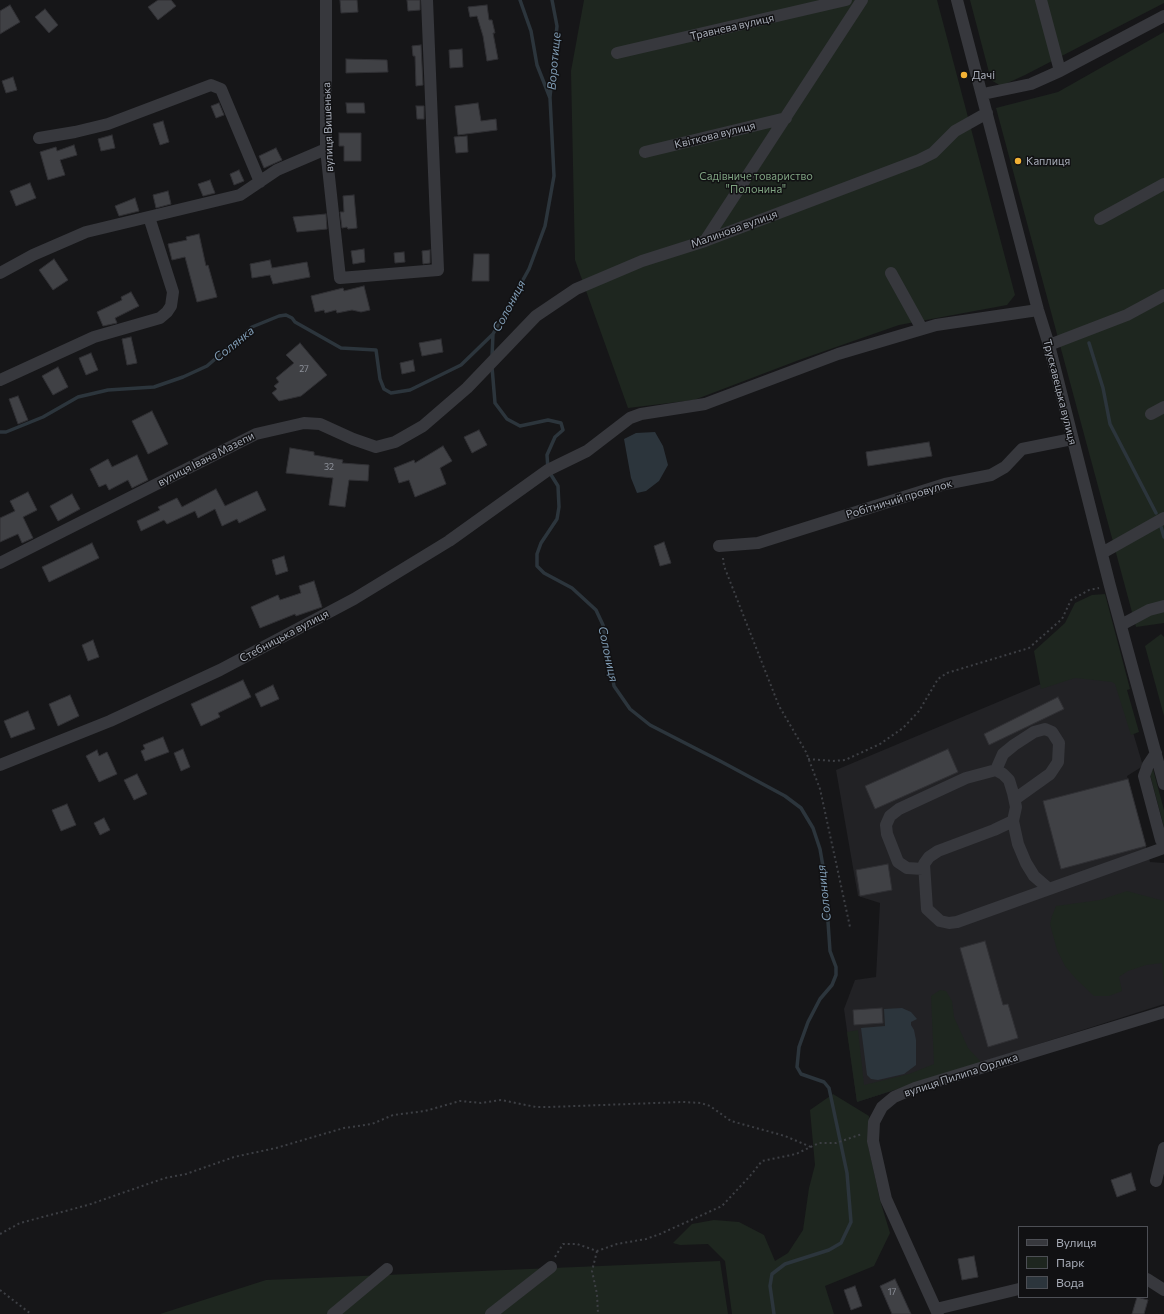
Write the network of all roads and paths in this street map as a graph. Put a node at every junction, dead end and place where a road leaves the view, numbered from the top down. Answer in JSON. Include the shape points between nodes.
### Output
{"nodes":[{"id":1,"x":326,"y":0,"type":"edge"},
{"id":2,"x":427,"y":0,"type":"edge"},
{"id":3,"x":846,"y":0,"type":"edge"},
{"id":4,"x":862,"y":0,"type":"edge"},
{"id":5,"x":958,"y":0,"type":"edge"},
{"id":6,"x":1041,"y":0,"type":"edge"},
{"id":7,"x":1164,"y":16,"type":"edge"},
{"id":8,"x":617,"y":53,"type":"dead end"},
{"id":9,"x":1060,"y":71,"type":"junction"},
{"id":10,"x":983,"y":94,"type":"junction"},
{"id":11,"x":987,"y":113,"type":"junction"},
{"id":12,"x":786,"y":118,"type":"junction"},
{"id":13,"x":39,"y":138,"type":"dead end"},
{"id":14,"x":326,"y":149,"type":"junction"},
{"id":15,"x":645,"y":152,"type":"dead end"},
{"id":16,"x":260,"y":182,"type":"junction"},
{"id":17,"x":1164,"y":184,"type":"edge"},
{"id":18,"x":150,"y":217,"type":"junction"},
{"id":19,"x":1100,"y":219,"type":"dead end"},
{"id":20,"x":705,"y":241,"type":"junction"},
{"id":21,"x":0,"y":273,"type":"edge"},
{"id":22,"x":891,"y":273,"type":"dead end"},
{"id":23,"x":1164,"y":295,"type":"edge"},
{"id":24,"x":1038,"y":310,"type":"junction"},
{"id":25,"x":922,"y":329,"type":"junction"},
{"id":26,"x":1049,"y":345,"type":"junction"},
{"id":27,"x":492,"y":363,"type":"joint"},
{"id":28,"x":0,"y":380,"type":"edge"},
{"id":29,"x":1164,"y":407,"type":"edge"},
{"id":30,"x":1151,"y":414,"type":"dead end"},
{"id":31,"x":1072,"y":439,"type":"junction"},
{"id":32,"x":1164,"y":518,"type":"edge"},
{"id":33,"x":722,"y":546,"type":"joint"},
{"id":34,"x":1102,"y":553,"type":"junction"},
{"id":35,"x":0,"y":563,"type":"edge"},
{"id":36,"x":1110,"y":586,"type":"junction"},
{"id":37,"x":1164,"y":606,"type":"edge"},
{"id":38,"x":1121,"y":626,"type":"junction"},
{"id":39,"x":1156,"y":753,"type":"junction"},
{"id":40,"x":808,"y":759,"type":"junction"},
{"id":41,"x":0,"y":765,"type":"edge"},
{"id":42,"x":996,"y":770,"type":"junction"},
{"id":43,"x":1164,"y":784,"type":"edge"},
{"id":44,"x":1015,"y":799,"type":"junction"},
{"id":45,"x":1013,"y":821,"type":"junction"},
{"id":46,"x":1164,"y":843,"type":"edge"},
{"id":47,"x":1164,"y":848,"type":"edge"},
{"id":48,"x":923,"y":869,"type":"junction"},
{"id":49,"x":1049,"y":889,"type":"junction"},
{"id":50,"x":850,"y":927,"type":"dead end"},
{"id":51,"x":1164,"y":1012,"type":"edge"},
{"id":52,"x":849,"y":1139,"type":"dead end"},
{"id":53,"x":811,"y":1147,"type":"junction"},
{"id":54,"x":1164,"y":1148,"type":"edge"},
{"id":55,"x":1156,"y":1181,"type":"dead end"},
{"id":56,"x":0,"y":1234,"type":"edge"},
{"id":57,"x":597,"y":1251,"type":"junction"},
{"id":58,"x":550,"y":1267,"type":"joint"},
{"id":59,"x":387,"y":1269,"type":"dead end"},
{"id":60,"x":1148,"y":1280,"type":"edge"},
{"id":61,"x":1018,"y":1289,"type":"edge"},
{"id":62,"x":0,"y":1290,"type":"edge"},
{"id":63,"x":1164,"y":1290,"type":"edge"},
{"id":64,"x":937,"y":1311,"type":"edge"},
{"id":65,"x":31,"y":1314,"type":"edge"},
{"id":66,"x":333,"y":1314,"type":"edge"},
{"id":67,"x":491,"y":1314,"type":"edge"},
{"id":68,"x":598,"y":1314,"type":"edge"}],
"edges":[{"from":1,"to":14,"type":"street","name":"вулиця Вишенька"},
{"from":2,"to":14,"type":"street","name":"вулиця Вишенька","via":[[438,270],[340,278]]},
{"from":3,"to":8,"type":"street","name":"Травнева вулиця"},
{"from":4,"to":12,"type":"street"},
{"from":5,"to":10,"type":"street","name":"Трускавецька вулиця"},
{"from":6,"to":9,"type":"street"},
{"from":7,"to":9,"type":"street"},
{"from":9,"to":10,"type":"street","via":[[1031,84]]},
{"from":10,"to":11,"type":"street","name":"Трускавецька вулиця"},
{"from":11,"to":20,"type":"street","name":"Малинова вулиця","via":[[955,131],[933,153],[919,160]]},
{"from":11,"to":24,"type":"street","name":"Трускавецька вулиця"},
{"from":12,"to":15,"type":"street","name":"Квіткова вулиця"},
{"from":12,"to":20,"type":"street"},
{"from":13,"to":16,"type":"street","via":[[108,124],[212,85],[221,89]]},
{"from":14,"to":16,"type":"street","via":[[277,170]]},
{"from":16,"to":18,"type":"street","via":[[240,195]]},
{"from":17,"to":19,"type":"street"},
{"from":18,"to":21,"type":"street","via":[[86,232],[33,254]]},
{"from":18,"to":28,"type":"street","via":[[173,292],[171,306],[167,312],[160,318],[94,337]]},
{"from":20,"to":27,"type":"street","name":"Малинова вулиця","via":[[642,261],[576,289],[536,316]]},
{"from":22,"to":25,"type":"street"},
{"from":23,"to":26,"type":"street","via":[[1127,315]]},
{"from":24,"to":25,"type":"street","name":"Стебницька вулиця"},
{"from":24,"to":26,"type":"street","name":"Трускавецька вулиця"},
{"from":25,"to":41,"type":"street","name":"Стебницька вулиця","via":[[838,354],[705,404],[636,416],[587,450],[548,470],[449,541],[354,600],[220,670],[110,722]]},
{"from":26,"to":31,"type":"street","name":"Трускавецька вулиця"},
{"from":27,"to":35,"type":"street","name":"вулиця Івана Мазепи","via":[[423,426],[395,442],[376,446],[320,424],[304,423],[256,434]]},
{"from":29,"to":30,"type":"street"},
{"from":31,"to":33,"type":"street","name":"Робітничий провулок","via":[[1022,449],[1005,467],[991,475],[945,484],[758,542]]},
{"from":31,"to":34,"type":"street","name":"Трускавецька вулиця"},
{"from":32,"to":34,"type":"street"},
{"from":33,"to":40,"type":"path","via":[[727,573],[780,706]]},
{"from":34,"to":36,"type":"street","name":"Трускавецька вулиця"},
{"from":36,"to":38,"type":"street","name":"Трускавецька вулиця"},
{"from":36,"to":40,"type":"path","via":[[1089,590],[1071,600],[1062,619],[1029,648],[947,673],[938,679],[919,711],[903,728],[880,744],[845,760]]},
{"from":37,"to":38,"type":"street","via":[[1149,610]]},
{"from":38,"to":39,"type":"street","name":"Трускавецька вулиця"},
{"from":39,"to":43,"type":"street","name":"Трускавецька вулиця"},
{"from":39,"to":46,"type":"street","via":[[1144,776],[1161,840]]},
{"from":40,"to":50,"type":"path","via":[[820,790]]},
{"from":42,"to":44,"type":"street","via":[[1009,780]]},
{"from":42,"to":44,"type":"street","via":[[1003,754],[1014,745],[1034,732],[1045,729],[1052,732],[1059,743],[1058,762],[1050,774]]},
{"from":42,"to":48,"type":"street","via":[[966,778],[899,808],[890,816],[886,834],[898,862],[907,868]]},
{"from":44,"to":45,"type":"street"},
{"from":45,"to":48,"type":"street","via":[[938,851],[929,857]]},
{"from":45,"to":49,"type":"street","via":[[1018,844],[1026,863],[1034,876]]},
{"from":47,"to":49,"type":"street"},
{"from":48,"to":49,"type":"street","via":[[927,909],[934,917],[949,923]]},
{"from":51,"to":64,"type":"street","name":"вулиця Пилипа Орлика","via":[[915,1088],[894,1097],[882,1107],[874,1122],[873,1141],[886,1199]]},
{"from":52,"to":53,"type":"path","via":[[836,1144],[823,1142]]},
{"from":53,"to":56,"type":"path","via":[[785,1136],[731,1121],[710,1106],[701,1103],[536,1107],[501,1100],[481,1103],[460,1101],[425,1112],[393,1115],[372,1124],[344,1128],[276,1148],[234,1157],[73,1210],[20,1223]]},
{"from":53,"to":57,"type":"path","via":[[796,1154],[762,1161],[729,1200],[712,1212],[646,1239],[617,1244]]},
{"from":54,"to":55,"type":"street"},
{"from":57,"to":58,"type":"path","via":[[577,1244],[563,1244]]},
{"from":57,"to":68,"type":"path","via":[[592,1271]]},
{"from":58,"to":67,"type":"street"},
{"from":59,"to":66,"type":"street"},
{"from":60,"to":63,"type":"street"},
{"from":61,"to":64,"type":"street"},
{"from":62,"to":65,"type":"path"}]}
